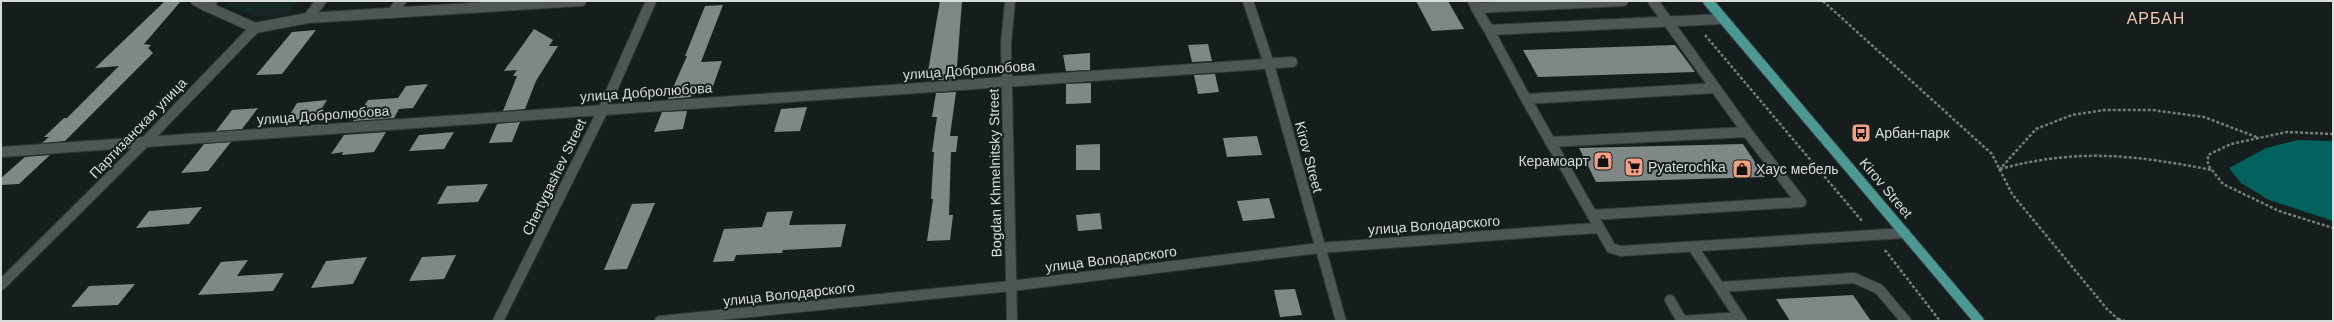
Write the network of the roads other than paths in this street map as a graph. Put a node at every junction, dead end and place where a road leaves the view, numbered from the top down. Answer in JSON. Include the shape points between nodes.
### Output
{"nodes":[{"id":1,"x":196,"y":1,"type":"edge"},
{"id":2,"x":321,"y":1,"type":"edge"},
{"id":3,"x":401,"y":1,"type":"edge"},
{"id":4,"x":581,"y":1,"type":"edge"},
{"id":5,"x":651,"y":1,"type":"edge"},
{"id":6,"x":1010,"y":1,"type":"edge"},
{"id":7,"x":1248,"y":1,"type":"edge"},
{"id":8,"x":1623,"y":1,"type":"edge"},
{"id":9,"x":1654,"y":1,"type":"edge"},
{"id":10,"x":1708,"y":1,"type":"edge"},
{"id":11,"x":518,"y":3,"type":"edge"},
{"id":12,"x":209,"y":4,"type":"edge"},
{"id":13,"x":1474,"y":5,"type":"edge"},
{"id":14,"x":392,"y":13,"type":"junction"},
{"id":15,"x":308,"y":18,"type":"junction"},
{"id":16,"x":1723,"y":19,"type":"junction"},
{"id":17,"x":1670,"y":22,"type":"junction"},
{"id":18,"x":255,"y":28,"type":"junction"},
{"id":19,"x":1489,"y":30,"type":"junction"},
{"id":20,"x":1292,"y":62,"type":"dead end"},
{"id":21,"x":1269,"y":64,"type":"junction"},
{"id":22,"x":1007,"y":81,"type":"junction"},
{"id":23,"x":1715,"y":88,"type":"junction"},
{"id":24,"x":1526,"y":99,"type":"junction"},
{"id":25,"x":603,"y":110,"type":"junction"},
{"id":26,"x":1747,"y":132,"type":"junction"},
{"id":27,"x":145,"y":142,"type":"junction"},
{"id":28,"x":1550,"y":142,"type":"junction"},
{"id":29,"x":1,"y":152,"type":"edge"},
{"id":30,"x":1592,"y":215,"type":"junction"},
{"id":31,"x":1599,"y":228,"type":"junction"},
{"id":32,"x":1905,"y":233,"type":"junction"},
{"id":33,"x":1319,"y":248,"type":"junction"},
{"id":34,"x":1693,"y":248,"type":"junction"},
{"id":35,"x":1,"y":285,"type":"edge"},
{"id":36,"x":1011,"y":286,"type":"junction"},
{"id":37,"x":1720,"y":287,"type":"junction"},
{"id":38,"x":1670,"y":300,"type":"dead end"},
{"id":39,"x":1741,"y":319,"type":"edge"},
{"id":40,"x":498,"y":321,"type":"edge"},
{"id":41,"x":660,"y":321,"type":"edge"},
{"id":42,"x":1012,"y":321,"type":"edge"},
{"id":43,"x":1341,"y":321,"type":"edge"},
{"id":44,"x":1906,"y":321,"type":"edge"},
{"id":45,"x":1979,"y":321,"type":"edge"}],
"edges":[{"from":1,"to":12,"type":"street"},
{"from":2,"to":15,"type":"street"},
{"from":3,"to":14,"type":"street"},
{"from":4,"to":11,"type":"street"},
{"from":5,"to":25,"type":"street","name":"Chertygashev Street"},
{"from":6,"to":22,"type":"street","name":"Bogdan Khmelnitsky Street","via":[[1006,44]]},
{"from":7,"to":21,"type":"street","name":"Kirov Street"},
{"from":8,"to":13,"type":"street"},
{"from":9,"to":17,"type":"street"},
{"from":10,"to":16,"type":"main road","name":"Kirov Street"},
{"from":11,"to":14,"type":"street"},
{"from":12,"to":18,"type":"street"},
{"from":13,"to":19,"type":"street"},
{"from":14,"to":15,"type":"street"},
{"from":15,"to":18,"type":"street"},
{"from":16,"to":17,"type":"street"},
{"from":16,"to":32,"type":"main road","name":"Kirov Street"},
{"from":17,"to":19,"type":"street"},
{"from":17,"to":23,"type":"street"},
{"from":18,"to":27,"type":"street","name":"Партизанская улица"},
{"from":19,"to":24,"type":"street"},
{"from":20,"to":21,"type":"street","name":"улица Добролюбова"},
{"from":21,"to":22,"type":"street","name":"улица Добролюбова"},
{"from":21,"to":33,"type":"street","name":"Kirov Street"},
{"from":22,"to":25,"type":"street","name":"улица Добролюбова"},
{"from":22,"to":36,"type":"street","name":"Bogdan Khmelnitsky Street"},
{"from":23,"to":24,"type":"street"},
{"from":23,"to":26,"type":"street"},
{"from":24,"to":28,"type":"street"},
{"from":25,"to":27,"type":"street","name":"улица Добролюбова"},
{"from":25,"to":40,"type":"street","name":"Chertygashev Street"},
{"from":26,"to":28,"type":"street"},
{"from":26,"to":30,"type":"street","via":[[1801,202]]},
{"from":27,"to":29,"type":"street","name":"улица Добролюбова"},
{"from":27,"to":35,"type":"street","name":"Партизанская улица"},
{"from":28,"to":30,"type":"street"},
{"from":30,"to":31,"type":"street"},
{"from":31,"to":33,"type":"street","name":"улица Володарского"},
{"from":31,"to":34,"type":"street","via":[[1610,248],[1615,251]]},
{"from":32,"to":34,"type":"street"},
{"from":32,"to":45,"type":"main road","name":"Kirov Street"},
{"from":33,"to":36,"type":"street","name":"улица Володарского"},
{"from":33,"to":43,"type":"street","name":"Kirov Street"},
{"from":34,"to":37,"type":"street"},
{"from":36,"to":41,"type":"street","name":"улица Володарского"},
{"from":36,"to":42,"type":"street","name":"Bogdan Khmelnitsky Street"},
{"from":37,"to":39,"type":"street"},
{"from":37,"to":44,"type":"street","via":[[1854,278],[1871,282],[1884,292]]},
{"from":38,"to":39,"type":"street","via":[[1682,321]]}]}
